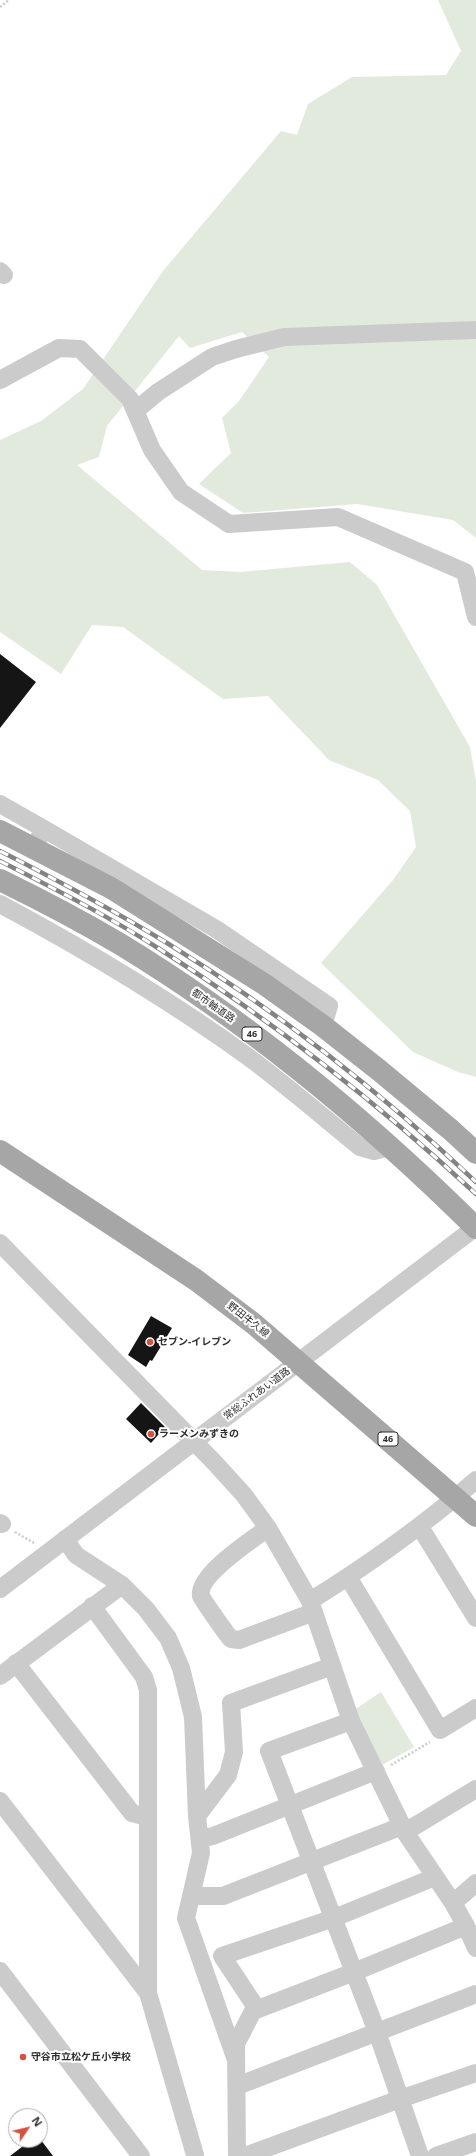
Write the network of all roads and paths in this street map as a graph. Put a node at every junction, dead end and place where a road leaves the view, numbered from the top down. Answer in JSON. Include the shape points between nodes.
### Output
{"nodes":[{"id":1,"x":9,"y":0,"type":"edge"},
{"id":2,"x":0,"y":7,"type":"edge"},
{"id":3,"x":476,"y":330,"type":"edge"},
{"id":4,"x":0,"y":380,"type":"edge"},
{"id":5,"x":135,"y":410,"type":"junction"},
{"id":6,"x":476,"y":617,"type":"edge"},
{"id":7,"x":0,"y":804,"type":"edge"},
{"id":8,"x":44,"y":829,"type":"junction"},
{"id":9,"x":0,"y":831,"type":"edge"},
{"id":10,"x":33,"y":848,"type":"junction"},
{"id":11,"x":0,"y":880,"type":"edge"},
{"id":12,"x":0,"y":904,"type":"edge"},
{"id":13,"x":323,"y":1026,"type":"junction"},
{"id":14,"x":389,"y":1147,"type":"junction"},
{"id":15,"x":0,"y":1152,"type":"edge"},
{"id":16,"x":476,"y":1153,"type":"edge"},
{"id":17,"x":476,"y":1227,"type":"edge"},
{"id":18,"x":0,"y":1243,"type":"edge"},
{"id":19,"x":299,"y":1362,"type":"junction"},
{"id":20,"x":193,"y":1442,"type":"junction"},
{"id":21,"x":476,"y":1480,"type":"edge"},
{"id":22,"x":455,"y":1498,"type":"junction"},
{"id":23,"x":476,"y":1516,"type":"edge"},
{"id":24,"x":1,"y":1524,"type":"edge"},
{"id":25,"x":420,"y":1527,"type":"junction"},
{"id":26,"x":268,"y":1528,"type":"junction"},
{"id":27,"x":65,"y":1539,"type":"junction"},
{"id":28,"x":34,"y":1543,"type":"dead end"},
{"id":29,"x":348,"y":1578,"type":"junction"},
{"id":30,"x":122,"y":1585,"type":"junction"},
{"id":31,"x":0,"y":1589,"type":"edge"},
{"id":32,"x":92,"y":1606,"type":"junction"},
{"id":33,"x":312,"y":1606,"type":"junction"},
{"id":34,"x":476,"y":1618,"type":"edge"},
{"id":35,"x":16,"y":1664,"type":"junction"},
{"id":36,"x":332,"y":1666,"type":"junction"},
{"id":37,"x":0,"y":1676,"type":"edge"},
{"id":38,"x":476,"y":1708,"type":"edge"},
{"id":39,"x":350,"y":1721,"type":"junction"},
{"id":40,"x":440,"y":1730,"type":"junction"},
{"id":41,"x":376,"y":1771,"type":"junction"},
{"id":42,"x":476,"y":1789,"type":"edge"},
{"id":43,"x":0,"y":1801,"type":"edge"},
{"id":44,"x":290,"y":1806,"type":"junction"},
{"id":45,"x":197,"y":1816,"type":"junction"},
{"id":46,"x":147,"y":1817,"type":"junction"},
{"id":47,"x":403,"y":1829,"type":"junction"},
{"id":48,"x":200,"y":1839,"type":"junction"},
{"id":49,"x":312,"y":1861,"type":"junction"},
{"id":50,"x":435,"y":1877,"type":"junction"},
{"id":51,"x":476,"y":1884,"type":"edge"},
{"id":52,"x":191,"y":1896,"type":"junction"},
{"id":53,"x":453,"y":1903,"type":"junction"},
{"id":54,"x":334,"y":1918,"type":"junction"},
{"id":55,"x":466,"y":1926,"type":"junction"},
{"id":56,"x":476,"y":1948,"type":"edge"},
{"id":57,"x":0,"y":1971,"type":"edge"},
{"id":58,"x":354,"y":1972,"type":"junction"},
{"id":59,"x":148,"y":1993,"type":"junction"},
{"id":60,"x":476,"y":1994,"type":"edge"},
{"id":61,"x":257,"y":2009,"type":"junction"},
{"id":62,"x":378,"y":2032,"type":"junction"},
{"id":63,"x":236,"y":2060,"type":"junction"},
{"id":64,"x":476,"y":2073,"type":"edge"},
{"id":65,"x":237,"y":2086,"type":"junction"},
{"id":66,"x":400,"y":2098,"type":"junction"},
{"id":67,"x":476,"y":2142,"type":"edge"},
{"id":68,"x":141,"y":2156,"type":"edge"},
{"id":69,"x":199,"y":2156,"type":"edge"},
{"id":70,"x":237,"y":2156,"type":"edge"},
{"id":71,"x":245,"y":2156,"type":"edge"},
{"id":72,"x":420,"y":2156,"type":"edge"},
{"id":73,"x":436,"y":2156,"type":"edge"}],
"edges":[{"from":1,"to":2,"type":"path"},
{"from":3,"to":5,"type":"street","via":[[284,337],[212,357]]},
{"from":4,"to":5,"type":"street","via":[[59,348],[80,349],[130,399]]},
{"from":5,"to":6,"type":"street","via":[[152,450],[181,492],[229,524],[338,517],[465,572]]},
{"from":7,"to":8,"type":"street"},
{"from":8,"to":10,"type":"street"},
{"from":8,"to":13,"type":"street","via":[[216,929],[329,1006]]},
{"from":9,"to":10,"type":"main road"},
{"from":10,"to":13,"type":"main road","via":[[111,888],[264,984]]},
{"from":11,"to":14,"type":"main road","name":"都市軸道路","number":"46","via":[[120,944],[186,987],[324,1089]]},
{"from":12,"to":14,"type":"street","via":[[100,958],[179,1009],[248,1057],[360,1146],[374,1151]]},
{"from":13,"to":16,"type":"main road"},
{"from":14,"to":17,"type":"main road","name":"都市軸道路","number":"46"},
{"from":15,"to":19,"type":"main road","name":"野田牛久線","number":"46","via":[[196,1280]]},
{"from":17,"to":19,"type":"street","name":"常総ふれあい道路"},
{"from":18,"to":20,"type":"street"},
{"from":19,"to":20,"type":"street","name":"常総ふれあい道路"},
{"from":19,"to":22,"type":"main road","name":"野田牛久線","number":"46"},
{"from":20,"to":26,"type":"street","via":[[244,1495]]},
{"from":20,"to":27,"type":"street","name":"常総ふれあい道路"},
{"from":21,"to":22,"type":"street"},
{"from":22,"to":23,"type":"main road","name":"野田牛久線","number":"46"},
{"from":22,"to":25,"type":"street"},
{"from":24,"to":28,"type":"path"},
{"from":25,"to":29,"type":"street"},
{"from":25,"to":34,"type":"street"},
{"from":26,"to":33,"type":"street"},
{"from":26,"to":33,"type":"street","via":[[216,1568],[201,1587],[201,1597],[231,1639],[238,1640]]},
{"from":27,"to":30,"type":"street","via":[[76,1554]]},
{"from":27,"to":31,"type":"street","name":"常総ふれあい道路"},
{"from":29,"to":33,"type":"street"},
{"from":29,"to":40,"type":"street"},
{"from":30,"to":32,"type":"street"},
{"from":30,"to":45,"type":"street","via":[[146,1609],[168,1638],[181,1668],[193,1717]]},
{"from":32,"to":35,"type":"street"},
{"from":32,"to":46,"type":"street","via":[[144,1677],[148,1690]]},
{"from":33,"to":36,"type":"street"},
{"from":35,"to":37,"type":"street"},
{"from":35,"to":46,"type":"street","via":[[132,1813]]},
{"from":36,"to":39,"type":"street"},
{"from":36,"to":45,"type":"street","via":[[231,1703],[234,1752],[228,1775]]},
{"from":38,"to":40,"type":"street"},
{"from":39,"to":41,"type":"street"},
{"from":39,"to":44,"type":"street","via":[[269,1751]]},
{"from":40,"to":41,"type":"path","via":[[434,1740]]},
{"from":41,"to":44,"type":"street"},
{"from":41,"to":47,"type":"street"},
{"from":42,"to":47,"type":"street"},
{"from":43,"to":59,"type":"street"},
{"from":44,"to":48,"type":"street"},
{"from":44,"to":49,"type":"street"},
{"from":45,"to":48,"type":"street"},
{"from":46,"to":59,"type":"street"},
{"from":47,"to":49,"type":"street"},
{"from":47,"to":50,"type":"street"},
{"from":48,"to":52,"type":"street","via":[[201,1853]]},
{"from":49,"to":52,"type":"street","via":[[223,1896]]},
{"from":49,"to":54,"type":"street"},
{"from":50,"to":53,"type":"street"},
{"from":50,"to":54,"type":"street"},
{"from":51,"to":53,"type":"street"},
{"from":52,"to":63,"type":"street","via":[[186,1918]]},
{"from":53,"to":55,"type":"street"},
{"from":54,"to":58,"type":"street"},
{"from":54,"to":61,"type":"street","via":[[222,1956]]},
{"from":55,"to":56,"type":"street"},
{"from":55,"to":58,"type":"street"},
{"from":57,"to":68,"type":"street"},
{"from":58,"to":61,"type":"street"},
{"from":58,"to":62,"type":"street"},
{"from":59,"to":69,"type":"street"},
{"from":60,"to":62,"type":"street"},
{"from":61,"to":63,"type":"street","via":[[253,2011],[236,2044]]},
{"from":62,"to":65,"type":"street"},
{"from":62,"to":66,"type":"street"},
{"from":63,"to":65,"type":"street"},
{"from":64,"to":66,"type":"street"},
{"from":65,"to":70,"type":"street"},
{"from":66,"to":71,"type":"street"},
{"from":66,"to":72,"type":"street"},
{"from":67,"to":73,"type":"street"}]}
